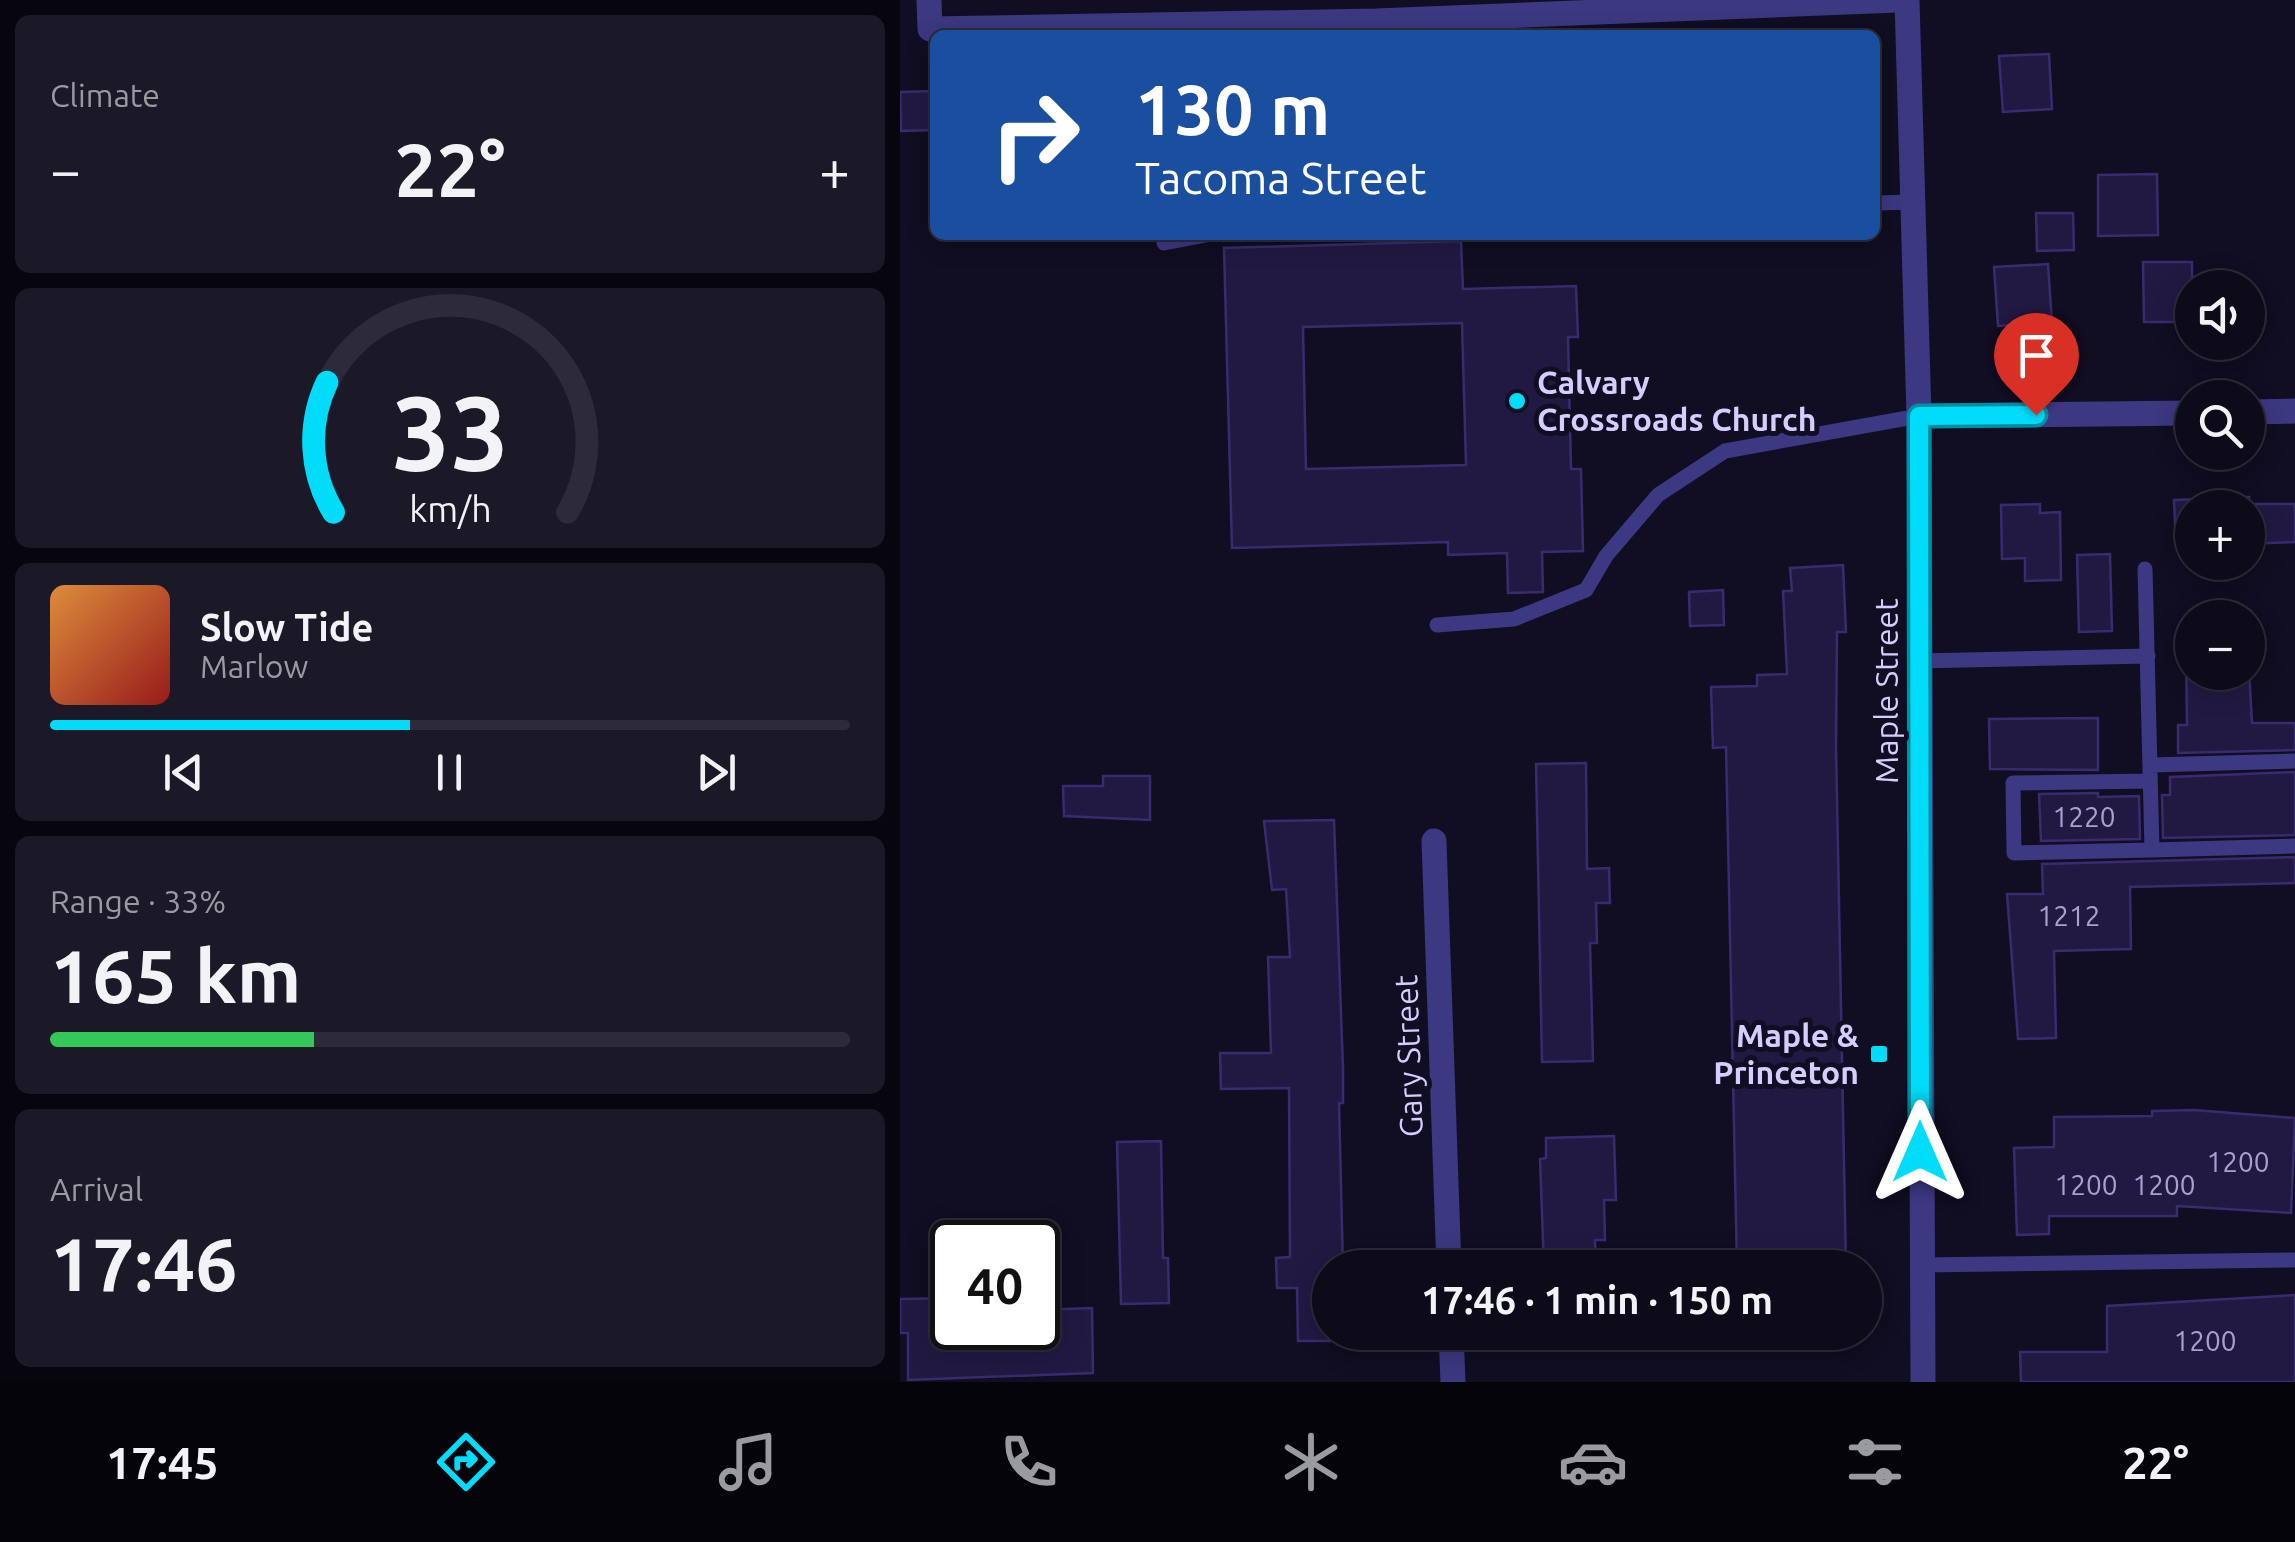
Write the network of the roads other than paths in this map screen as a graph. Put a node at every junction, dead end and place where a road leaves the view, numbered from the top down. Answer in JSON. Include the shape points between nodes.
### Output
{"nodes":[{"id":1,"x":929,"y":0,"type":"edge"},
{"id":2,"x":1898,"y":0,"type":"edge"},
{"id":3,"x":1908,"y":0,"type":"edge"},
{"id":4,"x":1376,"y":11,"type":"edge"},
{"id":5,"x":1913,"y":202,"type":"junction"},
{"id":6,"x":1880,"y":203,"type":"edge"},
{"id":7,"x":1180,"y":240,"type":"edge"},
{"id":8,"x":1164,"y":243,"type":"dead end"},
{"id":9,"x":2295,"y":411,"type":"edge"},
{"id":10,"x":2265,"y":412,"type":"edge"},
{"id":11,"x":2175,"y":413,"type":"edge"},
{"id":12,"x":1919,"y":416,"type":"junction"},
{"id":13,"x":2145,"y":569,"type":"dead end"},
{"id":14,"x":1437,"y":625,"type":"dead end"},
{"id":15,"x":2148,"y":656,"type":"junction"},
{"id":16,"x":1919,"y":662,"type":"junction"},
{"id":17,"x":2295,"y":761,"type":"edge"},
{"id":18,"x":2150,"y":773,"type":"junction"},
{"id":19,"x":1434,"y":841,"type":"dead end"},
{"id":20,"x":2295,"y":846,"type":"edge"},
{"id":21,"x":2152,"y":850,"type":"junction"},
{"id":22,"x":1448,"y":1250,"type":"edge"},
{"id":23,"x":2295,"y":1260,"type":"edge"},
{"id":24,"x":1920,"y":1265,"type":"junction"},
{"id":25,"x":1452,"y":1350,"type":"edge"},
{"id":26,"x":1453,"y":1382,"type":"edge"},
{"id":27,"x":1923,"y":1382,"type":"edge"}],
"edges":[{"from":1,"to":4,"type":"street","via":[[930,29]]},
{"from":2,"to":4,"type":"street"},
{"from":3,"to":5,"type":"street","name":"Maple Street"},
{"from":5,"to":6,"type":"lane"},
{"from":5,"to":12,"type":"street","name":"Maple Street"},
{"from":7,"to":8,"type":"lane"},
{"from":9,"to":10,"type":"street"},
{"from":11,"to":12,"type":"street"},
{"from":12,"to":14,"type":"lane","via":[[1725,451],[1658,495],[1586,590],[1514,619]]},
{"from":12,"to":16,"type":"street","name":"Maple Street"},
{"from":13,"to":15,"type":"lane"},
{"from":15,"to":16,"type":"lane"},
{"from":15,"to":18,"type":"lane"},
{"from":16,"to":24,"type":"street","name":"Maple Street"},
{"from":17,"to":18,"type":"lane"},
{"from":18,"to":21,"type":"lane"},
{"from":18,"to":21,"type":"lane","via":[[2013,784],[2014,852]]},
{"from":19,"to":22,"type":"street","name":"Gary Street"},
{"from":20,"to":21,"type":"lane"},
{"from":23,"to":24,"type":"lane"},
{"from":24,"to":27,"type":"street","name":"Maple Street"},
{"from":25,"to":26,"type":"street"}]}
